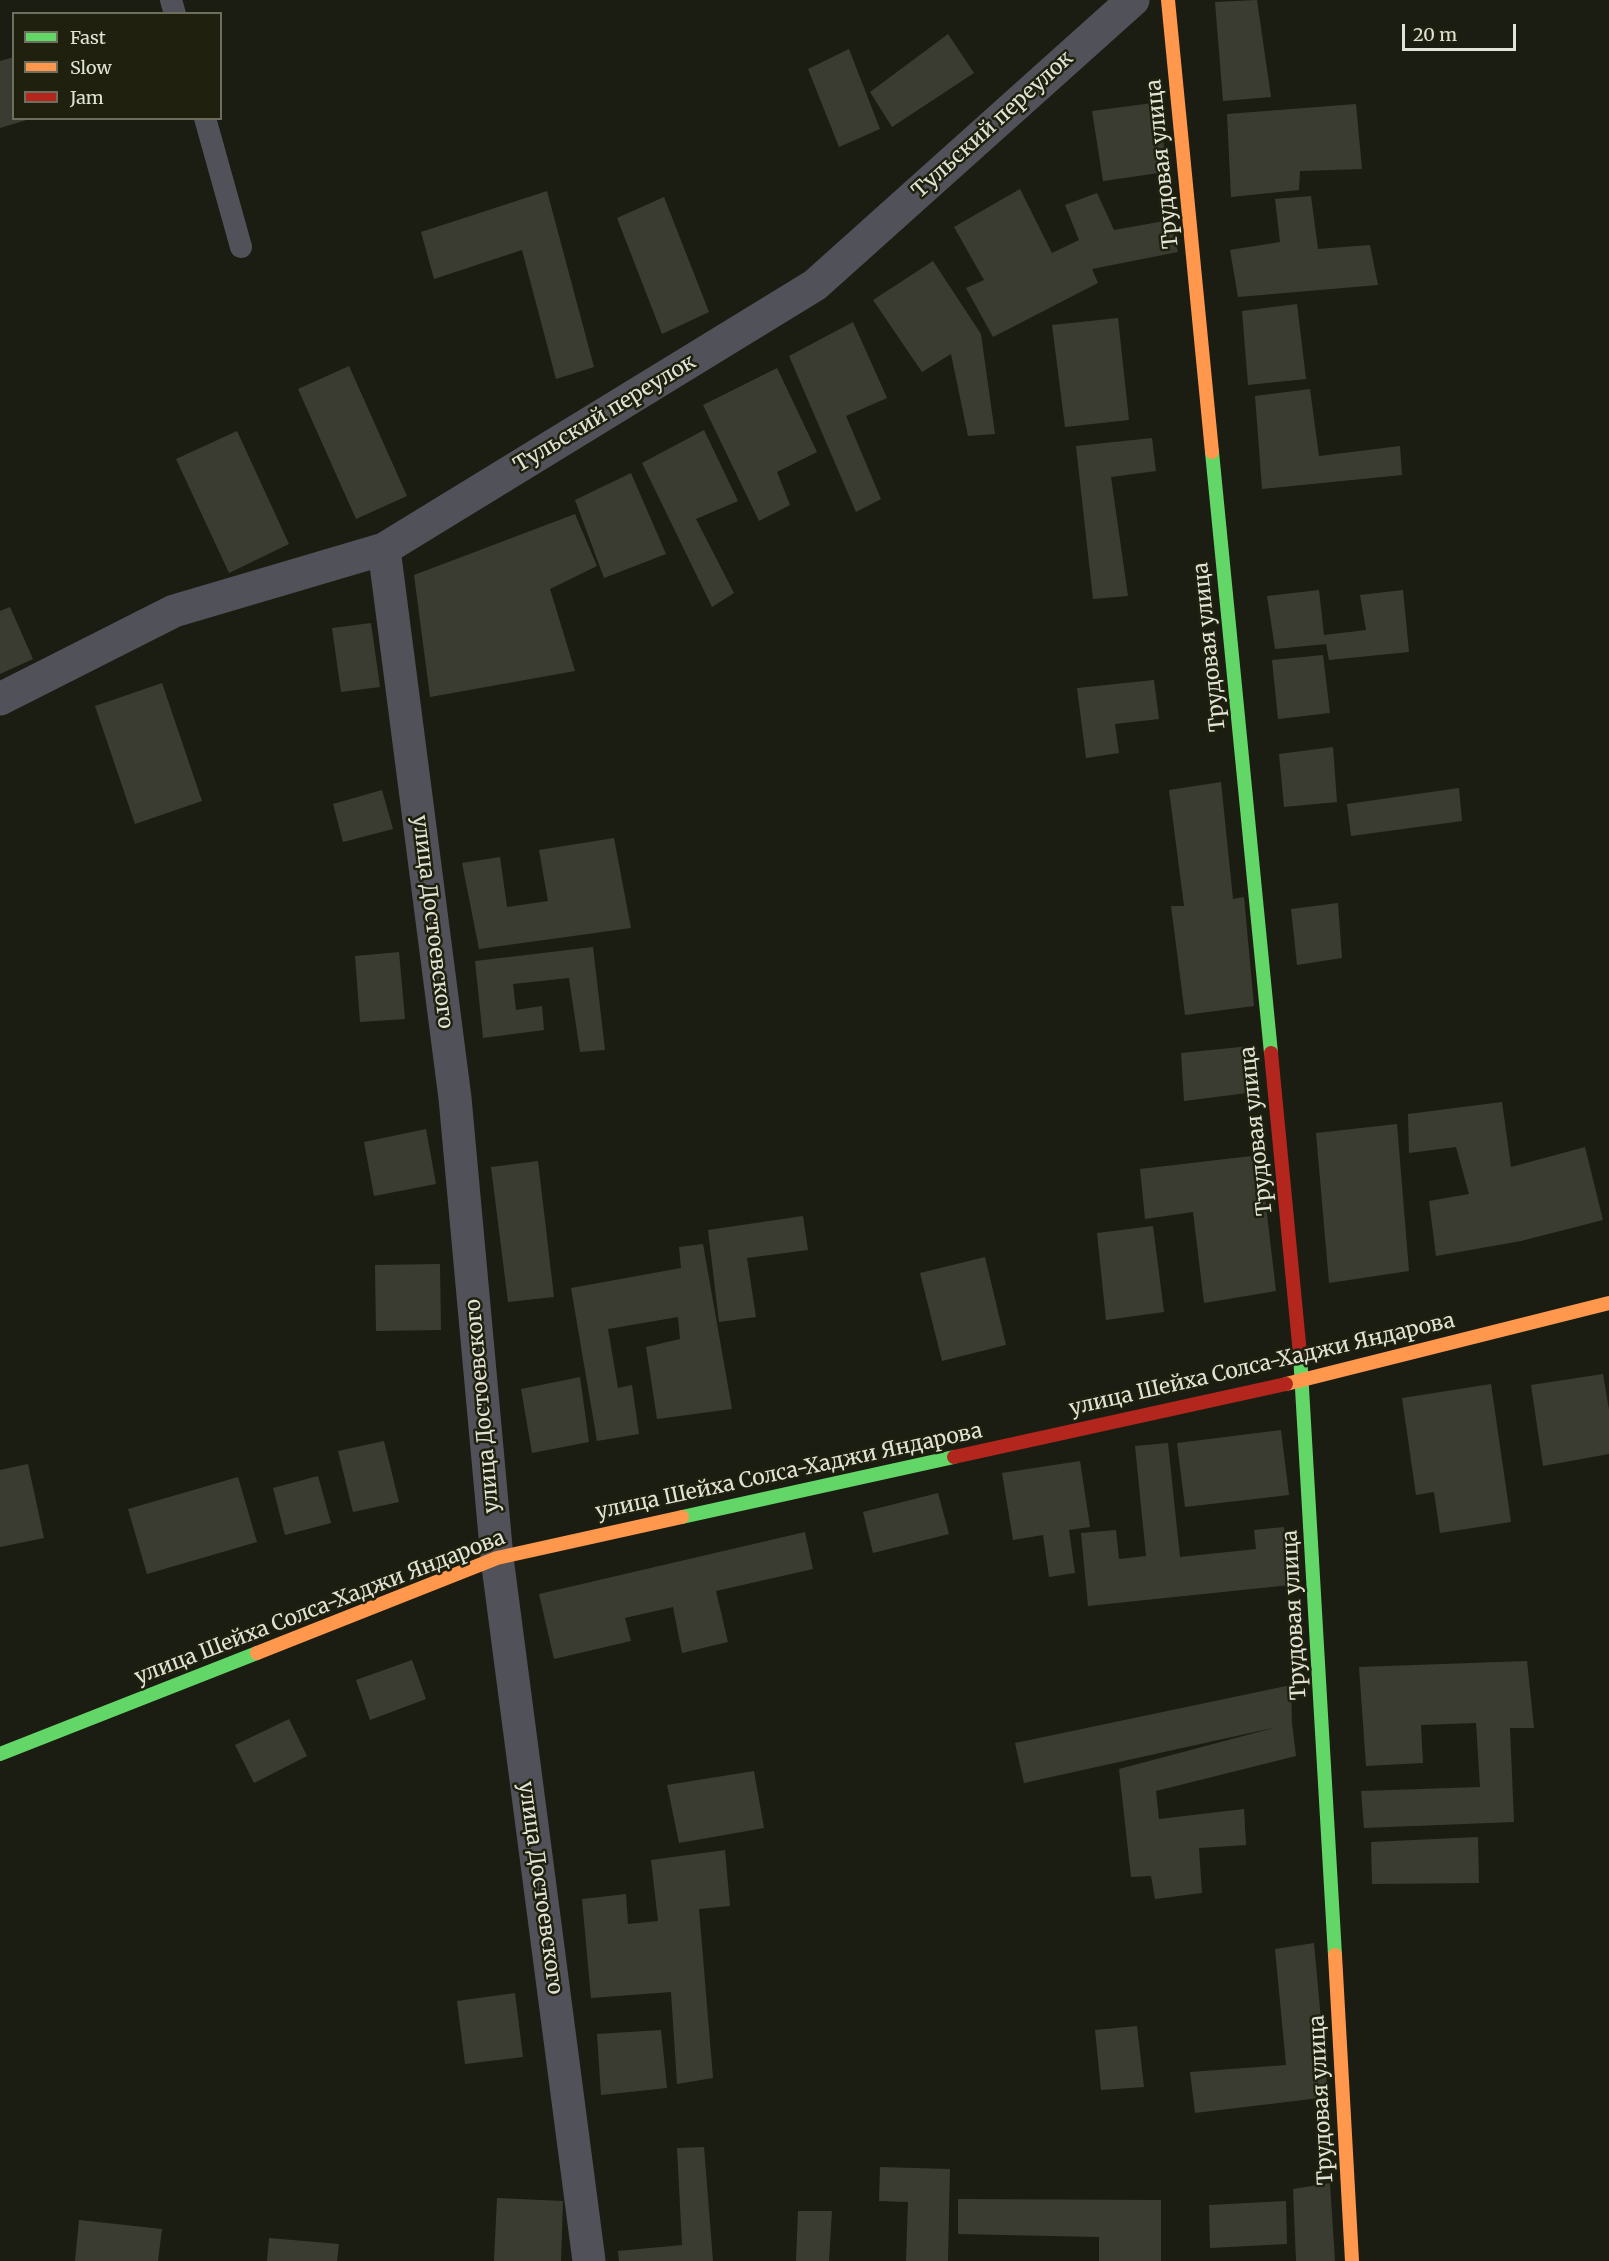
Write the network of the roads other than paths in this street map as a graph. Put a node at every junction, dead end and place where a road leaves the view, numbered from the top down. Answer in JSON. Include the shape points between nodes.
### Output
{"nodes":[{"id":1,"x":1132,"y":0,"type":"edge"},
{"id":2,"x":1168,"y":0,"type":"edge"},
{"id":3,"x":206,"y":120,"type":"edge"},
{"id":4,"x":241,"y":247,"type":"dead end"},
{"id":5,"x":384,"y":549,"type":"junction"},
{"id":6,"x":0,"y":699,"type":"edge"},
{"id":7,"x":1609,"y":1303,"type":"edge"},
{"id":8,"x":1303,"y":1380,"type":"junction"},
{"id":9,"x":497,"y":1558,"type":"junction"},
{"id":10,"x":0,"y":1754,"type":"edge"},
{"id":11,"x":589,"y":2261,"type":"edge"},
{"id":12,"x":1352,"y":2261,"type":"edge"}],
"edges":[{"from":1,"to":5,"type":"street","name":"Тульский переулок","via":[[815,285]]},
{"from":2,"to":8,"type":"street","name":"Трудовая улица"},
{"from":3,"to":4,"type":"lane"},
{"from":5,"to":6,"type":"street","name":"Тульский переулок","via":[[174,611]]},
{"from":5,"to":9,"type":"street","name":"улица Достоевского","via":[[455,1098]]},
{"from":7,"to":8,"type":"street","name":"улица Шейха Солса-Хаджи Яндарова"},
{"from":8,"to":9,"type":"street","name":"улица Шейха Солса-Хаджи Яндарова"},
{"from":8,"to":12,"type":"street","name":"Трудовая улица"},
{"from":9,"to":10,"type":"street","name":"улица Шейха Солса-Хаджи Яндарова"},
{"from":9,"to":11,"type":"street","name":"улица Достоевского"}]}
